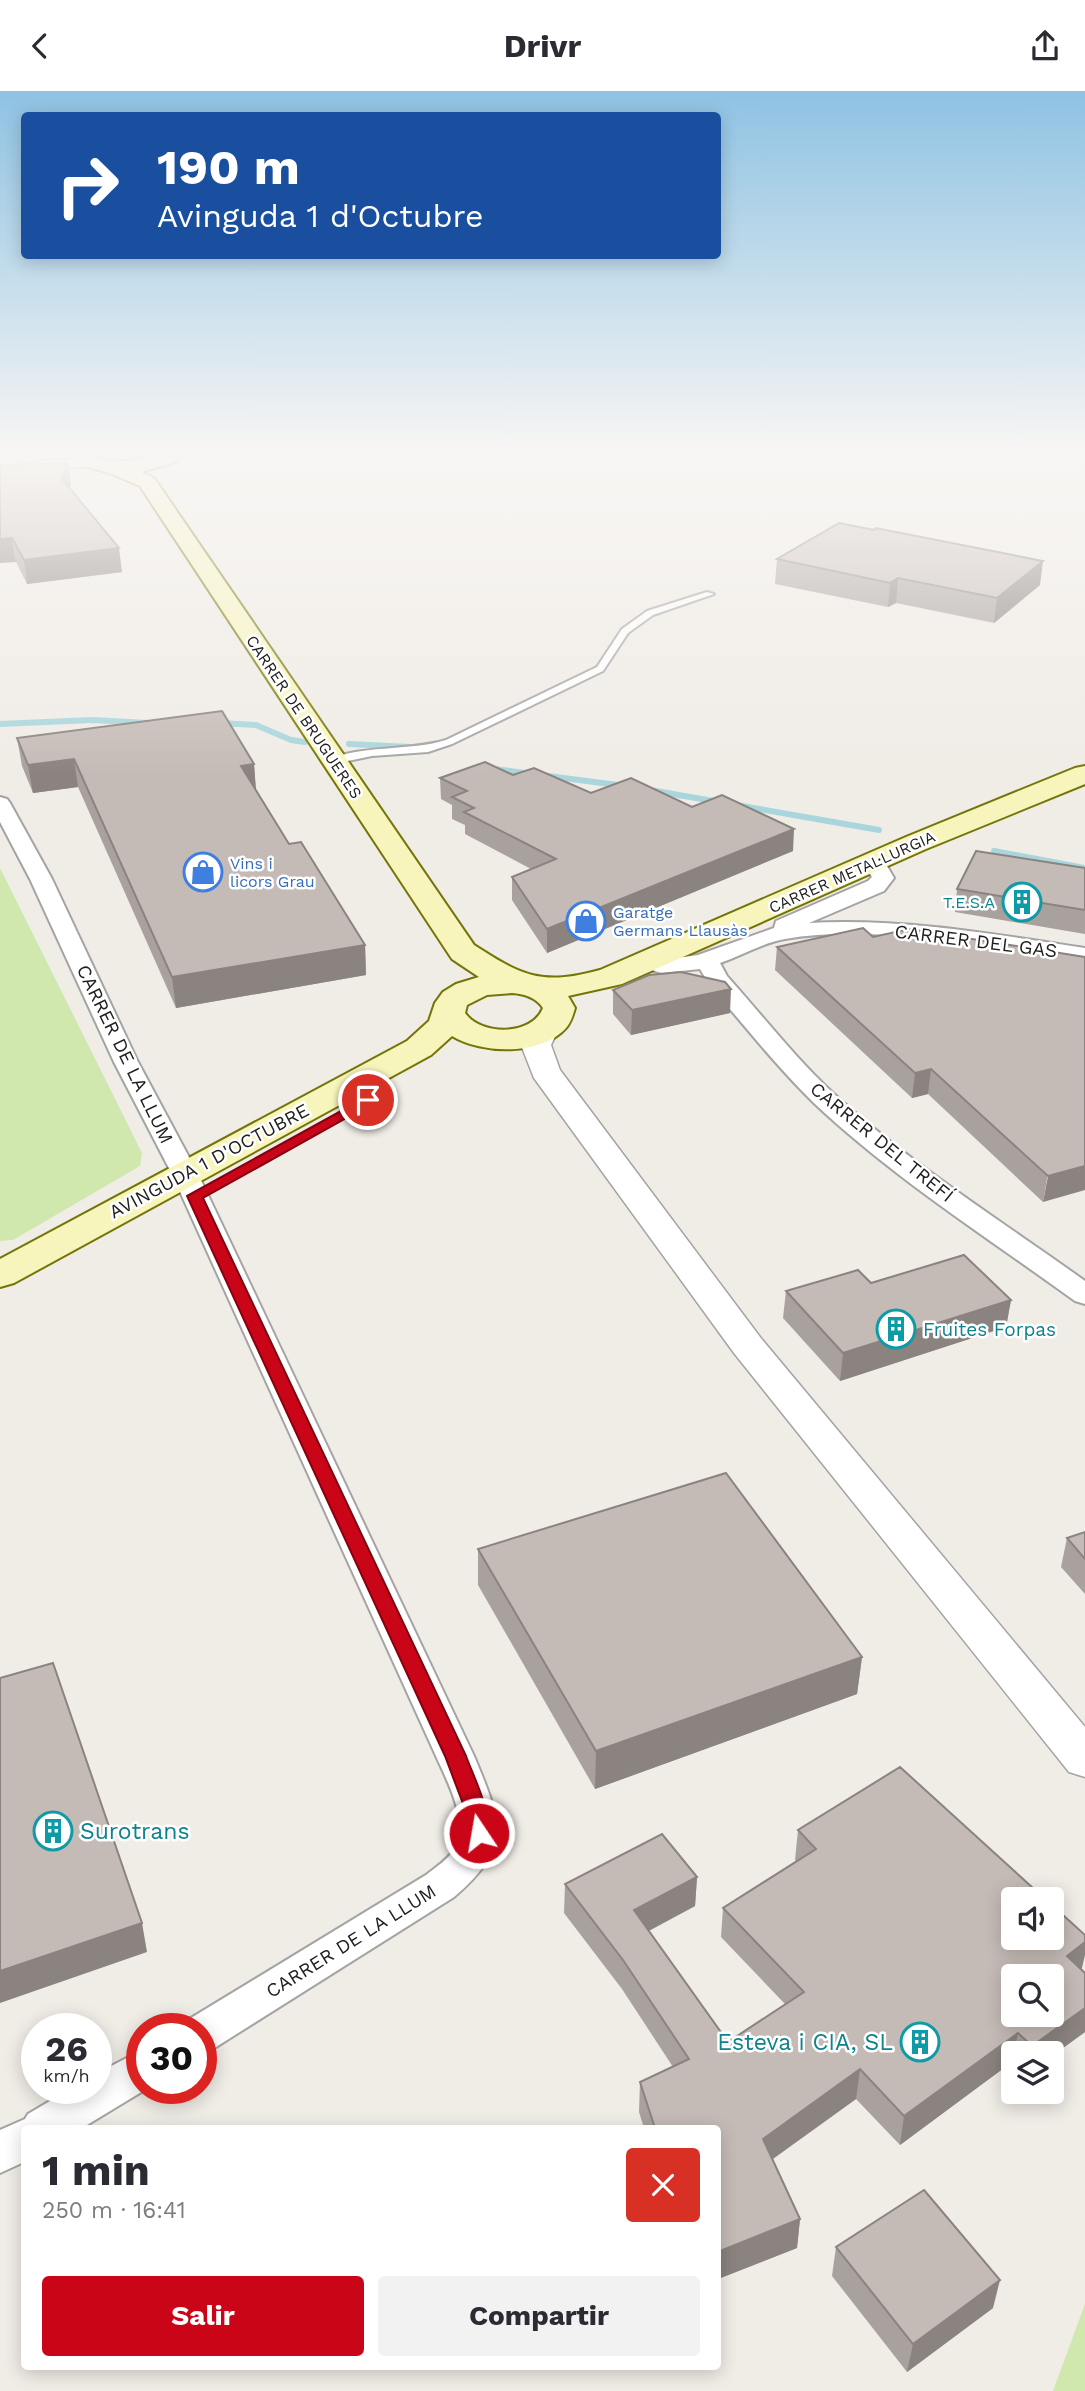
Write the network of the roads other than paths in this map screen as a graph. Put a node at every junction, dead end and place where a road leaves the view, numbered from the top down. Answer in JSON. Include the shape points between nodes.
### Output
{"nodes":[{"id":1,"x":206,"y":559,"type":"edge"},
{"id":2,"x":710,"y":594,"type":"dead end"},
{"id":3,"x":333,"y":761,"type":"junction"},
{"id":4,"x":1085,"y":773,"type":"edge"},
{"id":5,"x":1085,"y":780,"type":"edge"},
{"id":6,"x":0,"y":803,"type":"edge"},
{"id":7,"x":879,"y":871,"type":"junction"},
{"id":8,"x":777,"y":933,"type":"junction"},
{"id":9,"x":463,"y":952,"type":"junction"},
{"id":10,"x":1085,"y":955,"type":"edge"},
{"id":11,"x":706,"y":960,"type":"junction"},
{"id":12,"x":662,"y":966,"type":"junction"},
{"id":13,"x":454,"y":1004,"type":"junction"},
{"id":14,"x":540,"y":1004,"type":"junction"},
{"id":15,"x":492,"y":1038,"type":"junction"},
{"id":16,"x":429,"y":1054,"type":"junction"},
{"id":17,"x":545,"y":1071,"type":"junction"},
{"id":18,"x":190,"y":1185,"type":"junction"},
{"id":19,"x":0,"y":1275,"type":"edge"},
{"id":20,"x":1085,"y":1295,"type":"edge"},
{"id":21,"x":0,"y":1302,"type":"edge"},
{"id":22,"x":1080,"y":1747,"type":"edge"},
{"id":23,"x":217,"y":2024,"type":"edge"},
{"id":24,"x":126,"y":2079,"type":"edge"},
{"id":25,"x":48,"y":2125,"type":"edge"},
{"id":26,"x":21,"y":2141,"type":"edge"},
{"id":27,"x":0,"y":2154,"type":"edge"}],
"edges":[{"from":1,"to":3,"type":"main road","name":"CARRER DE BRUGUERES"},
{"from":2,"to":3,"type":"lane","via":[[650,613],[625,631],[600,669],[449,742],[428,749]]},
{"from":3,"to":9,"type":"main road","name":"CARRER DE BRUGUERES"},
{"from":4,"to":14,"type":"main road","name":"CARRER METAL·LURGIA"},
{"from":5,"to":7,"type":"main road","name":"CARRER METAL·LURGIA"},
{"from":6,"to":18,"type":"street","name":"CARRER DE LA LLUM"},
{"from":7,"to":8,"type":"street","via":[[883,878],[876,886],[785,925]]},
{"from":7,"to":12,"type":"main road","name":"CARRER METAL·LURGIA"},
{"from":8,"to":10,"type":"street","name":"CARRER DEL GAS","via":[[908,930]]},
{"from":8,"to":11,"type":"street","name":"CARRER DEL GAS"},
{"from":9,"to":13,"type":"main road","via":[[467,978]]},
{"from":9,"to":14,"type":"main road"},
{"from":11,"to":12,"type":"street","name":"CARRER DEL GAS"},
{"from":11,"to":20,"type":"street","name":"CARRER DEL TREFÍ","via":[[717,979],[827,1101],[902,1163]]},
{"from":12,"to":14,"type":"main road","name":"CARRER METAL·LURGIA","via":[[590,995]]},
{"from":13,"to":14,"type":"main road","via":[[482,985]]},
{"from":13,"to":15,"type":"main road","via":[[461,1028]]},
{"from":13,"to":16,"type":"main road","via":[[433,1037]]},
{"from":14,"to":15,"type":"main road","name":"AVINGUDA 1 D'OCTUBRE","via":[[517,1038]]},
{"from":14,"to":17,"type":"street","via":[[536,1045]]},
{"from":15,"to":16,"type":"main road","name":"AVINGUDA 1 D'OCTUBRE"},
{"from":15,"to":17,"type":"street"},
{"from":16,"to":18,"type":"main road","name":"AVINGUDA 1 D'OCTUBRE"},
{"from":17,"to":22,"type":"street","via":[[747,1345]]},
{"from":18,"to":19,"type":"main road","name":"AVINGUDA 1 D'OCTUBRE"},
{"from":18,"to":21,"type":"main road","name":"AVINGUDA 1 D'OCTUBRE"},
{"from":18,"to":23,"type":"street","name":"CARRER DE LA LLUM","via":[[455,1756],[479,1833],[467,1862],[440,1885]]},
{"from":24,"to":25,"type":"street"},
{"from":26,"to":27,"type":"street"}]}
